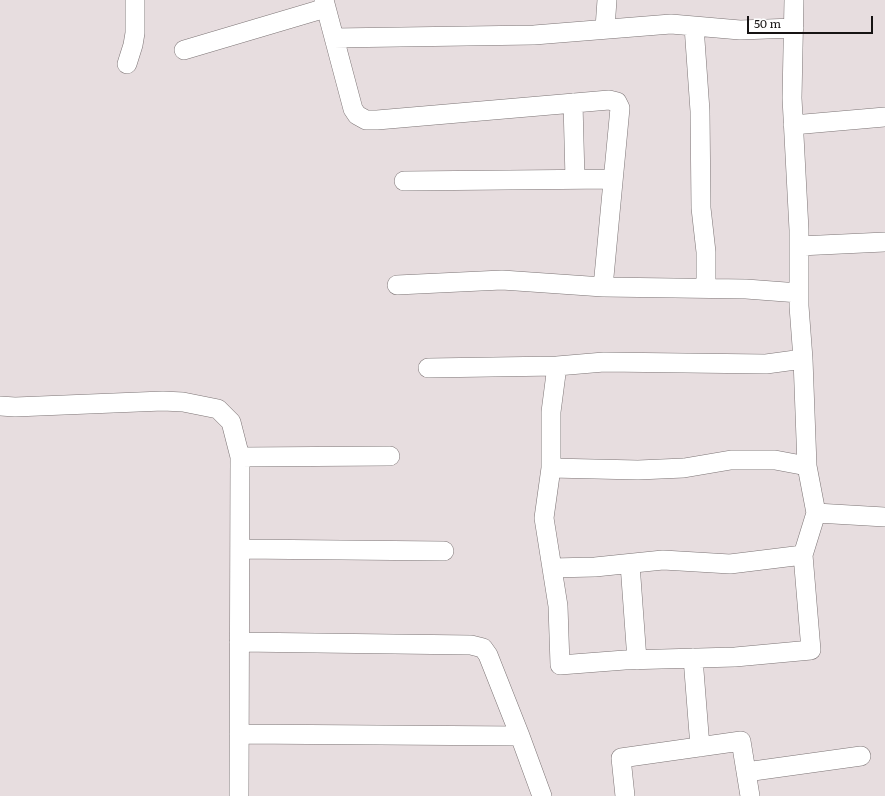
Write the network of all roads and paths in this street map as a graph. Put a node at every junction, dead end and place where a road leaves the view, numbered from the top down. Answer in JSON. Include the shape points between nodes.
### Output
{"nodes":[{"id":1,"x":135,"y":0,"type":"edge"},
{"id":2,"x":607,"y":0,"type":"edge"},
{"id":3,"x":794,"y":0,"type":"edge"},
{"id":4,"x":325,"y":4,"type":"edge"},
{"id":5,"x":694,"y":26,"type":"junction"},
{"id":6,"x":605,"y":28,"type":"junction"},
{"id":7,"x":794,"y":28,"type":"junction"},
{"id":8,"x":334,"y":38,"type":"junction"},
{"id":9,"x":184,"y":50,"type":"dead end"},
{"id":10,"x":127,"y":64,"type":"dead end"},
{"id":11,"x":573,"y":104,"type":"junction"},
{"id":12,"x":885,"y":117,"type":"edge"},
{"id":13,"x":793,"y":126,"type":"junction"},
{"id":14,"x":575,"y":179,"type":"junction"},
{"id":15,"x":612,"y":179,"type":"junction"},
{"id":16,"x":404,"y":181,"type":"dead end"},
{"id":17,"x":885,"y":242,"type":"edge"},
{"id":18,"x":799,"y":246,"type":"junction"},
{"id":19,"x":397,"y":285,"type":"dead end"},
{"id":20,"x":603,"y":287,"type":"junction"},
{"id":21,"x":706,"y":288,"type":"junction"},
{"id":22,"x":799,"y":293,"type":"junction"},
{"id":23,"x":803,"y":359,"type":"junction"},
{"id":24,"x":557,"y":366,"type":"junction"},
{"id":25,"x":428,"y":368,"type":"dead end"},
{"id":26,"x":0,"y":406,"type":"edge"},
{"id":27,"x":390,"y":456,"type":"dead end"},
{"id":28,"x":240,"y":457,"type":"junction"},
{"id":29,"x":807,"y":466,"type":"junction"},
{"id":30,"x":551,"y":468,"type":"junction"},
{"id":31,"x":816,"y":513,"type":"junction"},
{"id":32,"x":885,"y":517,"type":"edge"},
{"id":33,"x":240,"y":549,"type":"junction"},
{"id":34,"x":444,"y":551,"type":"dead end"},
{"id":35,"x":803,"y":555,"type":"junction"},
{"id":36,"x":630,"y":564,"type":"junction"},
{"id":37,"x":552,"y":568,"type":"junction"},
{"id":38,"x":239,"y":642,"type":"junction"},
{"id":39,"x":693,"y":658,"type":"junction"},
{"id":40,"x":637,"y":660,"type":"junction"},
{"id":41,"x":239,"y":734,"type":"junction"},
{"id":42,"x":520,"y":736,"type":"junction"},
{"id":43,"x":700,"y":747,"type":"junction"},
{"id":44,"x":861,"y":756,"type":"dead end"},
{"id":45,"x":746,"y":772,"type":"junction"},
{"id":46,"x":239,"y":796,"type":"edge"},
{"id":47,"x":542,"y":796,"type":"edge"},
{"id":48,"x":625,"y":796,"type":"edge"},
{"id":49,"x":750,"y":796,"type":"edge"}],
"edges":[{"from":1,"to":10,"type":"street","via":[[134,39]]},
{"from":2,"to":6,"type":"street"},
{"from":3,"to":7,"type":"street"},
{"from":4,"to":8,"type":"street"},
{"from":4,"to":9,"type":"street"},
{"from":5,"to":6,"type":"street","via":[[670,24]]},
{"from":5,"to":7,"type":"street","via":[[740,30]]},
{"from":5,"to":21,"type":"street","via":[[700,111],[701,208],[706,252]]},
{"from":6,"to":8,"type":"street","via":[[534,35]]},
{"from":7,"to":13,"type":"street"},
{"from":8,"to":11,"type":"street","via":[[353,109],[366,120]]},
{"from":11,"to":14,"type":"street"},
{"from":11,"to":15,"type":"street","via":[[609,100],[617,102],[620,108]]},
{"from":12,"to":13,"type":"street"},
{"from":13,"to":18,"type":"street"},
{"from":14,"to":15,"type":"street"},
{"from":14,"to":16,"type":"street"},
{"from":15,"to":20,"type":"street"},
{"from":17,"to":18,"type":"street"},
{"from":18,"to":22,"type":"street"},
{"from":19,"to":20,"type":"street","via":[[502,280]]},
{"from":20,"to":21,"type":"street"},
{"from":21,"to":22,"type":"street"},
{"from":22,"to":23,"type":"street"},
{"from":23,"to":24,"type":"street","via":[[766,364],[604,362]]},
{"from":23,"to":29,"type":"street"},
{"from":24,"to":25,"type":"street"},
{"from":24,"to":30,"type":"street","via":[[551,412]]},
{"from":26,"to":28,"type":"street","via":[[163,401],[218,409],[231,422]]},
{"from":27,"to":28,"type":"street"},
{"from":28,"to":33,"type":"street"},
{"from":29,"to":30,"type":"street","via":[[775,460],[731,460],[684,468]]},
{"from":29,"to":31,"type":"street"},
{"from":30,"to":37,"type":"street","via":[[544,518]]},
{"from":31,"to":32,"type":"street"},
{"from":31,"to":35,"type":"street"},
{"from":33,"to":34,"type":"street"},
{"from":33,"to":38,"type":"street"},
{"from":35,"to":36,"type":"street","via":[[730,564],[663,560]]},
{"from":35,"to":39,"type":"street","via":[[811,650]]},
{"from":36,"to":37,"type":"street"},
{"from":36,"to":40,"type":"street"},
{"from":37,"to":40,"type":"street","via":[[558,606],[560,665]]},
{"from":38,"to":41,"type":"street"},
{"from":38,"to":42,"type":"street","via":[[483,648]]},
{"from":39,"to":40,"type":"street"},
{"from":39,"to":43,"type":"street"},
{"from":41,"to":42,"type":"street"},
{"from":41,"to":46,"type":"street"},
{"from":42,"to":47,"type":"street"},
{"from":43,"to":45,"type":"street","via":[[740,742]]},
{"from":43,"to":48,"type":"street","via":[[621,758]]},
{"from":44,"to":45,"type":"street"},
{"from":45,"to":49,"type":"street"}]}
